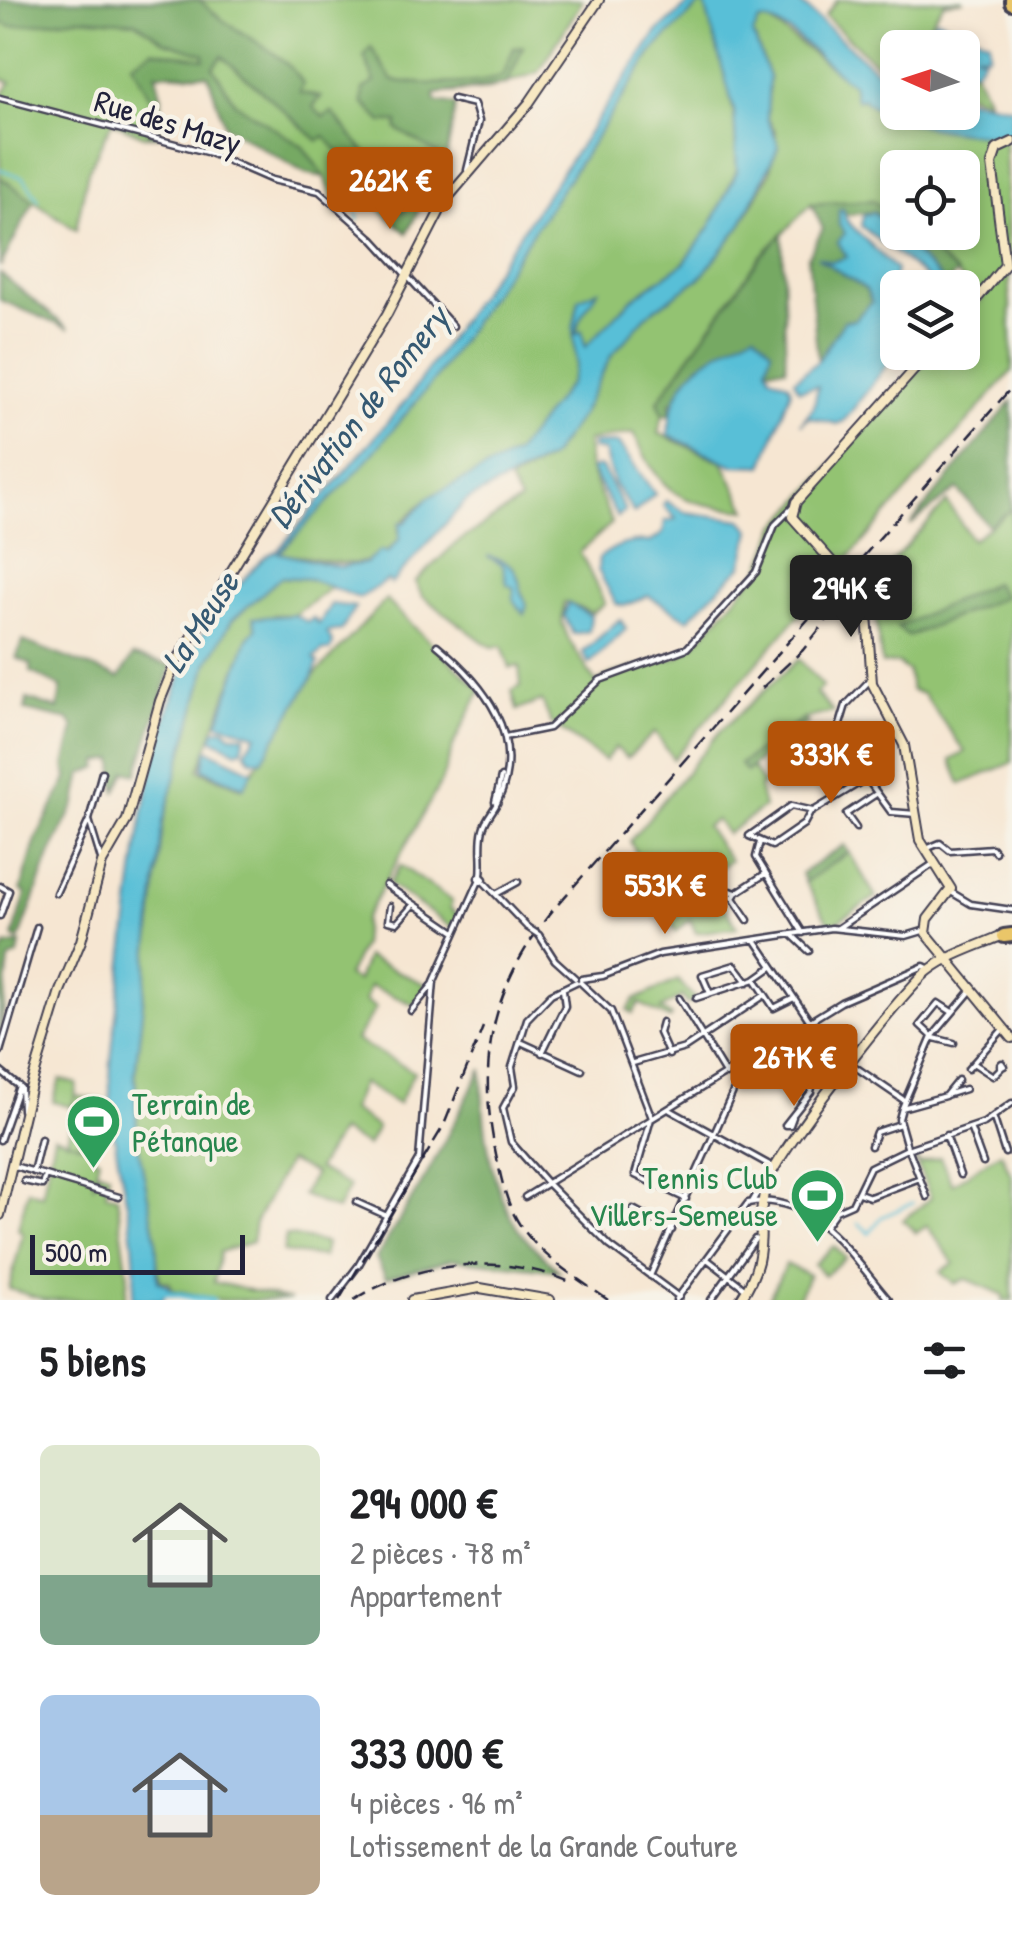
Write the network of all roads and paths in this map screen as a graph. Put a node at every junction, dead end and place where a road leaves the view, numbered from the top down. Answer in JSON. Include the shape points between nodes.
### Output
{"nodes":[{"id":1,"x":597,"y":3,"type":"edge"},
{"id":2,"x":0,"y":98,"type":"edge"},
{"id":3,"x":453,"y":99,"type":"dead end"},
{"id":4,"x":1012,"y":142,"type":"edge"},
{"id":5,"x":470,"y":167,"type":"junction"},
{"id":6,"x":407,"y":278,"type":"junction"},
{"id":7,"x":980,"y":295,"type":"edge"},
{"id":8,"x":453,"y":326,"type":"dead end"},
{"id":9,"x":914,"y":370,"type":"edge"},
{"id":10,"x":792,"y":508,"type":"junction"},
{"id":11,"x":782,"y":518,"type":"junction"},
{"id":12,"x":794,"y":522,"type":"junction"},
{"id":13,"x":437,"y":645,"type":"dead end"},
{"id":14,"x":871,"y":679,"type":"junction"},
{"id":15,"x":505,"y":737,"type":"junction"},
{"id":16,"x":102,"y":772,"type":"dead end"},
{"id":17,"x":866,"y":778,"type":"junction"},
{"id":18,"x":876,"y":794,"type":"junction"},
{"id":19,"x":803,"y":810,"type":"junction"},
{"id":20,"x":813,"y":812,"type":"junction"},
{"id":21,"x":916,"y":814,"type":"junction"},
{"id":22,"x":807,"y":819,"type":"junction"},
{"id":23,"x":89,"y":820,"type":"junction"},
{"id":24,"x":856,"y":828,"type":"dead end"},
{"id":25,"x":760,"y":842,"type":"junction"},
{"id":26,"x":925,"y":850,"type":"junction"},
{"id":27,"x":995,"y":852,"type":"dead end"},
{"id":28,"x":102,"y":863,"type":"junction"},
{"id":29,"x":933,"y":864,"type":"junction"},
{"id":30,"x":766,"y":874,"type":"junction"},
{"id":31,"x":481,"y":879,"type":"junction"},
{"id":32,"x":518,"y":882,"type":"dead end"},
{"id":33,"x":386,"y":885,"type":"dead end"},
{"id":34,"x":0,"y":886,"type":"edge"},
{"id":35,"x":951,"y":892,"type":"junction"},
{"id":36,"x":56,"y":893,"type":"dead end"},
{"id":37,"x":494,"y":895,"type":"junction"},
{"id":38,"x":414,"y":904,"type":"junction"},
{"id":39,"x":390,"y":906,"type":"dead end"},
{"id":40,"x":1012,"y":910,"type":"edge"},
{"id":41,"x":0,"y":916,"type":"edge"},
{"id":42,"x":748,"y":920,"type":"dead end"},
{"id":43,"x":36,"y":927,"type":"dead end"},
{"id":44,"x":834,"y":928,"type":"junction"},
{"id":45,"x":922,"y":930,"type":"junction"},
{"id":46,"x":455,"y":932,"type":"junction"},
{"id":47,"x":803,"y":932,"type":"junction"},
{"id":48,"x":792,"y":934,"type":"junction"},
{"id":49,"x":1007,"y":935,"type":"edge"},
{"id":50,"x":756,"y":940,"type":"junction"},
{"id":51,"x":809,"y":951,"type":"dead end"},
{"id":52,"x":946,"y":959,"type":"junction"},
{"id":53,"x":772,"y":968,"type":"junction"},
{"id":54,"x":930,"y":969,"type":"junction"},
{"id":55,"x":578,"y":980,"type":"junction"},
{"id":56,"x":751,"y":981,"type":"junction"},
{"id":57,"x":434,"y":983,"type":"junction"},
{"id":58,"x":973,"y":988,"type":"junction"},
{"id":59,"x":563,"y":990,"type":"junction"},
{"id":60,"x":710,"y":993,"type":"junction"},
{"id":61,"x":765,"y":995,"type":"junction"},
{"id":62,"x":680,"y":998,"type":"dead end"},
{"id":63,"x":696,"y":998,"type":"dead end"},
{"id":64,"x":794,"y":998,"type":"junction"},
{"id":65,"x":411,"y":1010,"type":"dead end"},
{"id":66,"x":952,"y":1012,"type":"junction"},
{"id":67,"x":662,"y":1022,"type":"dead end"},
{"id":68,"x":810,"y":1022,"type":"junction"},
{"id":69,"x":1004,"y":1028,"type":"junction"},
{"id":70,"x":932,"y":1036,"type":"junction"},
{"id":71,"x":704,"y":1037,"type":"junction"},
{"id":72,"x":1012,"y":1038,"type":"edge"},
{"id":73,"x":521,"y":1042,"type":"junction"},
{"id":74,"x":954,"y":1042,"type":"dead end"},
{"id":75,"x":0,"y":1052,"type":"edge"},
{"id":76,"x":542,"y":1054,"type":"junction"},
{"id":77,"x":763,"y":1054,"type":"junction"},
{"id":78,"x":669,"y":1055,"type":"junction"},
{"id":79,"x":631,"y":1063,"type":"junction"},
{"id":80,"x":746,"y":1063,"type":"junction"},
{"id":81,"x":973,"y":1063,"type":"junction"},
{"id":82,"x":851,"y":1064,"type":"junction"},
{"id":83,"x":1002,"y":1068,"type":"dead end"},
{"id":84,"x":968,"y":1069,"type":"dead end"},
{"id":85,"x":582,"y":1070,"type":"dead end"},
{"id":86,"x":0,"y":1071,"type":"edge"},
{"id":87,"x":844,"y":1073,"type":"junction"},
{"id":88,"x":726,"y":1075,"type":"junction"},
{"id":89,"x":958,"y":1080,"type":"dead end"},
{"id":90,"x":19,"y":1086,"type":"junction"},
{"id":91,"x":965,"y":1089,"type":"dead end"},
{"id":92,"x":945,"y":1096,"type":"junction"},
{"id":93,"x":1012,"y":1103,"type":"edge"},
{"id":94,"x":904,"y":1105,"type":"junction"},
{"id":95,"x":670,"y":1108,"type":"junction"},
{"id":96,"x":24,"y":1113,"type":"junction"},
{"id":97,"x":793,"y":1117,"type":"dead end"},
{"id":98,"x":652,"y":1118,"type":"junction"},
{"id":99,"x":993,"y":1118,"type":"junction"},
{"id":100,"x":900,"y":1124,"type":"junction"},
{"id":101,"x":970,"y":1128,"type":"junction"},
{"id":102,"x":715,"y":1131,"type":"junction"},
{"id":103,"x":946,"y":1135,"type":"junction"},
{"id":104,"x":41,"y":1139,"type":"dead end"},
{"id":105,"x":0,"y":1140,"type":"edge"},
{"id":106,"x":871,"y":1146,"type":"dead end"},
{"id":107,"x":908,"y":1148,"type":"junction"},
{"id":108,"x":1005,"y":1153,"type":"dead end"},
{"id":109,"x":982,"y":1163,"type":"dead end"},
{"id":110,"x":11,"y":1165,"type":"junction"},
{"id":111,"x":775,"y":1168,"type":"junction"},
{"id":112,"x":32,"y":1172,"type":"junction"},
{"id":113,"x":45,"y":1176,"type":"junction"},
{"id":114,"x":960,"y":1176,"type":"dead end"},
{"id":115,"x":920,"y":1178,"type":"junction"},
{"id":116,"x":24,"y":1181,"type":"dead end"},
{"id":117,"x":547,"y":1184,"type":"junction"},
{"id":118,"x":762,"y":1186,"type":"dead end"},
{"id":119,"x":858,"y":1192,"type":"junction"},
{"id":120,"x":120,"y":1197,"type":"dead end"},
{"id":121,"x":928,"y":1197,"type":"dead end"},
{"id":122,"x":526,"y":1198,"type":"dead end"},
{"id":123,"x":686,"y":1199,"type":"junction"},
{"id":124,"x":356,"y":1202,"type":"dead end"},
{"id":125,"x":752,"y":1202,"type":"junction"},
{"id":126,"x":763,"y":1202,"type":"junction"},
{"id":127,"x":634,"y":1209,"type":"dead end"},
{"id":128,"x":0,"y":1215,"type":"edge"},
{"id":129,"x":388,"y":1216,"type":"junction"},
{"id":130,"x":824,"y":1226,"type":"junction"},
{"id":131,"x":672,"y":1230,"type":"junction"},
{"id":132,"x":756,"y":1239,"type":"dead end"},
{"id":133,"x":707,"y":1259,"type":"junction"},
{"id":134,"x":650,"y":1276,"type":"junction"},
{"id":135,"x":728,"y":1276,"type":"junction"},
{"id":136,"x":747,"y":1290,"type":"junction"},
{"id":137,"x":678,"y":1298,"type":"edge"},
{"id":138,"x":332,"y":1300,"type":"edge"},
{"id":139,"x":412,"y":1300,"type":"edge"},
{"id":140,"x":550,"y":1300,"type":"edge"},
{"id":141,"x":710,"y":1300,"type":"edge"},
{"id":142,"x":740,"y":1300,"type":"edge"},
{"id":143,"x":890,"y":1300,"type":"edge"}],
"edges":[{"from":1,"to":5,"type":"main road","via":[[529,103]]},
{"from":2,"to":6,"type":"street","name":"Rue des Mazy","via":[[210,154],[320,192]]},
{"from":3,"to":5,"type":"street","via":[[474,104],[479,114]]},
{"from":4,"to":7,"type":"main road","via":[[997,149],[992,164],[1005,265]]},
{"from":5,"to":6,"type":"main road"},
{"from":6,"to":8,"type":"street","name":"Rue des Mazy"},
{"from":6,"to":28,"type":"main road","via":[[175,664],[127,820]]},
{"from":9,"to":10,"type":"main road"},
{"from":10,"to":11,"type":"street"},
{"from":10,"to":12,"type":"main road"},
{"from":11,"to":12,"type":"street"},
{"from":11,"to":15,"type":"street","via":[[756,572],[688,648],[600,680],[555,726]]},
{"from":12,"to":14,"type":"main road","via":[[865,597]]},
{"from":13,"to":15,"type":"street","via":[[487,692]]},
{"from":14,"to":17,"type":"street","via":[[838,724]]},
{"from":14,"to":21,"type":"main road","via":[[904,745]]},
{"from":15,"to":31,"type":"street","via":[[504,772],[482,832]]},
{"from":16,"to":23,"type":"street"},
{"from":17,"to":18,"type":"street"},
{"from":17,"to":20,"type":"street"},
{"from":18,"to":21,"type":"street","via":[[891,812]]},
{"from":18,"to":24,"type":"street","via":[[846,814]]},
{"from":19,"to":20,"type":"street"},
{"from":19,"to":22,"type":"street"},
{"from":19,"to":25,"type":"street","via":[[791,806],[750,833]]},
{"from":20,"to":22,"type":"street"},
{"from":21,"to":26,"type":"main road"},
{"from":22,"to":25,"type":"street","via":[[772,846]]},
{"from":23,"to":28,"type":"street"},
{"from":23,"to":36,"type":"street"},
{"from":25,"to":30,"type":"street","via":[[756,857]]},
{"from":26,"to":27,"type":"street","via":[[940,843],[950,851]]},
{"from":26,"to":29,"type":"main road"},
{"from":28,"to":96,"type":"main road"},
{"from":29,"to":35,"type":"main road"},
{"from":29,"to":44,"type":"street"},
{"from":30,"to":42,"type":"street","via":[[735,895]]},
{"from":30,"to":47,"type":"street"},
{"from":31,"to":37,"type":"street"},
{"from":31,"to":46,"type":"street"},
{"from":32,"to":37,"type":"street"},
{"from":33,"to":38,"type":"street"},
{"from":34,"to":41,"type":"street","via":[[9,890]]},
{"from":35,"to":40,"type":"street","via":[[971,904]]},
{"from":35,"to":45,"type":"main road"},
{"from":37,"to":55,"type":"street","bridge":true},
{"from":38,"to":39,"type":"street","via":[[397,923],[388,921]]},
{"from":38,"to":46,"type":"street"},
{"from":43,"to":75,"type":"street"},
{"from":44,"to":45,"type":"street","via":[[906,936]]},
{"from":44,"to":47,"type":"street"},
{"from":45,"to":52,"type":"main road"},
{"from":46,"to":57,"type":"street"},
{"from":47,"to":48,"type":"street"},
{"from":48,"to":50,"type":"street"},
{"from":48,"to":51,"type":"street"},
{"from":49,"to":52,"type":"main road"},
{"from":50,"to":53,"type":"street"},
{"from":50,"to":55,"type":"street","via":[[660,954]]},
{"from":52,"to":54,"type":"main road"},
{"from":52,"to":58,"type":"main road"},
{"from":53,"to":56,"type":"street"},
{"from":53,"to":64,"type":"street"},
{"from":54,"to":68,"type":"street","via":[[873,984]]},
{"from":54,"to":82,"type":"main road"},
{"from":55,"to":59,"type":"street"},
{"from":55,"to":79,"type":"street","via":[[611,1010]]},
{"from":56,"to":60,"type":"street"},
{"from":56,"to":60,"type":"street","via":[[735,965],[702,978]]},
{"from":56,"to":61,"type":"street"},
{"from":57,"to":65,"type":"street"},
{"from":57,"to":129,"type":"street","via":[[420,1155]]},
{"from":58,"to":66,"type":"street"},
{"from":58,"to":69,"type":"main road"},
{"from":59,"to":73,"type":"street","via":[[534,1009]]},
{"from":59,"to":76,"type":"street","via":[[565,1006]]},
{"from":60,"to":63,"type":"street"},
{"from":61,"to":64,"type":"street","via":[[778,1008]]},
{"from":61,"to":71,"type":"street"},
{"from":62,"to":71,"type":"street"},
{"from":64,"to":68,"type":"street"},
{"from":66,"to":70,"type":"street"},
{"from":66,"to":70,"type":"street","via":[[936,1004],[920,1026]]},
{"from":67,"to":78,"type":"street","via":[[659,1033]]},
{"from":68,"to":77,"type":"street"},
{"from":68,"to":87,"type":"street"},
{"from":69,"to":72,"type":"main road"},
{"from":69,"to":81,"type":"street"},
{"from":70,"to":74,"type":"street"},
{"from":70,"to":94,"type":"street"},
{"from":71,"to":78,"type":"street"},
{"from":71,"to":88,"type":"street"},
{"from":73,"to":76,"type":"street"},
{"from":73,"to":117,"type":"street","via":[[512,1067],[515,1085],[503,1106],[506,1124],[511,1142]]},
{"from":76,"to":85,"type":"street"},
{"from":77,"to":80,"type":"street"},
{"from":77,"to":97,"type":"street","via":[[792,1079],[813,1084]]},
{"from":78,"to":79,"type":"street"},
{"from":79,"to":98,"type":"street"},
{"from":80,"to":88,"type":"street"},
{"from":80,"to":102,"type":"street"},
{"from":81,"to":83,"type":"street","via":[[994,1076]]},
{"from":81,"to":84,"type":"street"},
{"from":82,"to":87,"type":"main road"},
{"from":82,"to":94,"type":"street"},
{"from":86,"to":90,"type":"street"},
{"from":87,"to":111,"type":"main road"},
{"from":88,"to":95,"type":"street"},
{"from":89,"to":92,"type":"street"},
{"from":90,"to":96,"type":"street"},
{"from":90,"to":105,"type":"street"},
{"from":91,"to":92,"type":"street"},
{"from":92,"to":94,"type":"street"},
{"from":93,"to":99,"type":"street"},
{"from":94,"to":100,"type":"street"},
{"from":95,"to":98,"type":"street"},
{"from":95,"to":102,"type":"street"},
{"from":96,"to":110,"type":"main road"},
{"from":98,"to":117,"type":"street"},
{"from":98,"to":123,"type":"street","via":[[635,1175]]},
{"from":99,"to":101,"type":"street"},
{"from":99,"to":108,"type":"street"},
{"from":100,"to":106,"type":"street","via":[[876,1132]]},
{"from":100,"to":107,"type":"street"},
{"from":101,"to":103,"type":"street"},
{"from":101,"to":109,"type":"street"},
{"from":102,"to":111,"type":"street"},
{"from":102,"to":123,"type":"street"},
{"from":103,"to":107,"type":"street"},
{"from":103,"to":114,"type":"street"},
{"from":104,"to":112,"type":"street"},
{"from":107,"to":115,"type":"street"},
{"from":107,"to":119,"type":"street","via":[[870,1167]]},
{"from":110,"to":112,"type":"street"},
{"from":110,"to":128,"type":"main road"},
{"from":111,"to":126,"type":"main road"},
{"from":112,"to":113,"type":"street"},
{"from":113,"to":116,"type":"street","via":[[42,1185]]},
{"from":113,"to":120,"type":"street"},
{"from":115,"to":119,"type":"street","via":[[870,1197]]},
{"from":115,"to":121,"type":"street"},
{"from":117,"to":122,"type":"street"},
{"from":117,"to":134,"type":"street"},
{"from":118,"to":125,"type":"street"},
{"from":119,"to":130,"type":"street"},
{"from":123,"to":131,"type":"street"},
{"from":124,"to":129,"type":"street"},
{"from":125,"to":126,"type":"street"},
{"from":125,"to":133,"type":"street"},
{"from":126,"to":130,"type":"street","via":[[802,1209]]},
{"from":126,"to":136,"type":"main road","via":[[760,1260]]},
{"from":127,"to":131,"type":"street"},
{"from":129,"to":138,"type":"street"},
{"from":130,"to":143,"type":"street"},
{"from":131,"to":134,"type":"street"},
{"from":132,"to":135,"type":"street"},
{"from":133,"to":135,"type":"street"},
{"from":133,"to":137,"type":"street"},
{"from":134,"to":137,"type":"street"},
{"from":135,"to":136,"type":"street"},
{"from":135,"to":141,"type":"street"},
{"from":136,"to":142,"type":"main road"},
{"from":139,"to":140,"type":"main road","via":[[480,1288]]}]}
